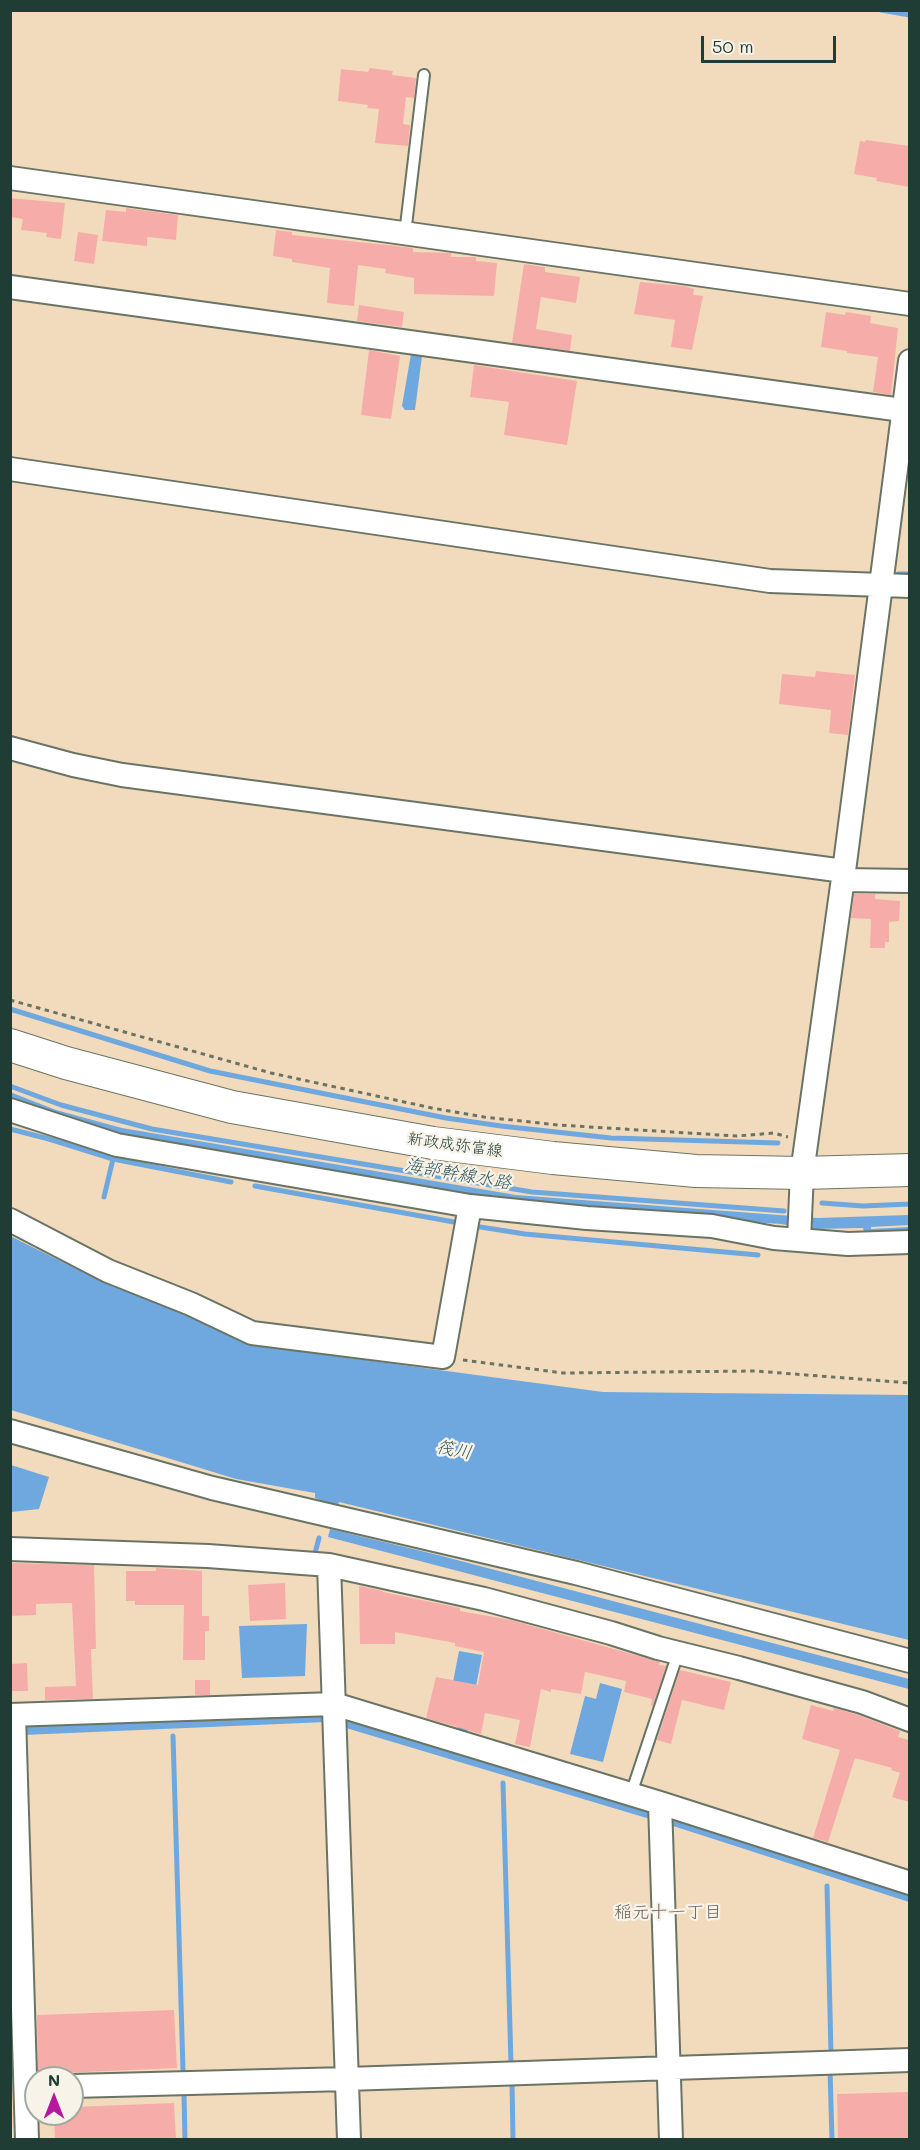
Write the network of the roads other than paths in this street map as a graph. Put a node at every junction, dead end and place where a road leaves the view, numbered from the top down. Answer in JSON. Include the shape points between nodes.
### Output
{"nodes":[{"id":1,"x":424,"y":75,"type":"dead end"},
{"id":2,"x":10,"y":178,"type":"edge"},
{"id":3,"x":405,"y":234,"type":"junction"},
{"id":4,"x":10,"y":287,"type":"edge"},
{"id":5,"x":909,"y":304,"type":"edge"},
{"id":6,"x":909,"y":361,"type":"edge"},
{"id":7,"x":905,"y":401,"type":"edge"},
{"id":8,"x":10,"y":469,"type":"edge"},
{"id":9,"x":880,"y":586,"type":"junction"},
{"id":10,"x":909,"y":586,"type":"edge"},
{"id":11,"x":10,"y":748,"type":"edge"},
{"id":12,"x":843,"y":876,"type":"junction"},
{"id":13,"x":909,"y":881,"type":"edge"},
{"id":14,"x":10,"y":1045,"type":"edge"},
{"id":15,"x":10,"y":1110,"type":"edge"},
{"id":16,"x":803,"y":1160,"type":"junction"},
{"id":17,"x":909,"y":1170,"type":"edge"},
{"id":18,"x":470,"y":1206,"type":"junction"},
{"id":19,"x":10,"y":1220,"type":"edge"},
{"id":20,"x":800,"y":1229,"type":"junction"},
{"id":21,"x":909,"y":1242,"type":"edge"},
{"id":22,"x":10,"y":1431,"type":"edge"},
{"id":23,"x":10,"y":1549,"type":"edge"},
{"id":24,"x":329,"y":1565,"type":"junction"},
{"id":25,"x":678,"y":1653,"type":"junction"},
{"id":26,"x":909,"y":1661,"type":"edge"},
{"id":27,"x":335,"y":1714,"type":"junction"},
{"id":28,"x":909,"y":1720,"type":"edge"},
{"id":29,"x":13,"y":1723,"type":"edge"},
{"id":30,"x":631,"y":1794,"type":"junction"},
{"id":31,"x":660,"y":1811,"type":"junction"},
{"id":32,"x":909,"y":1883,"type":"edge"},
{"id":33,"x":909,"y":2060,"type":"edge"},
{"id":34,"x":668,"y":2067,"type":"junction"},
{"id":35,"x":347,"y":2079,"type":"junction"},
{"id":36,"x":84,"y":2086,"type":"edge"},
{"id":37,"x":24,"y":2088,"type":"edge"},
{"id":38,"x":349,"y":2139,"type":"edge"},
{"id":39,"x":671,"y":2139,"type":"edge"}],
"edges":[{"from":1,"to":3,"type":"lane"},
{"from":2,"to":3,"type":"street"},
{"from":3,"to":5,"type":"street"},
{"from":4,"to":7,"type":"street"},
{"from":6,"to":7,"type":"street"},
{"from":7,"to":9,"type":"street"},
{"from":8,"to":9,"type":"street","via":[[770,581]]},
{"from":9,"to":10,"type":"street"},
{"from":9,"to":12,"type":"street"},
{"from":11,"to":12,"type":"street","via":[[122,775]]},
{"from":12,"to":13,"type":"street"},
{"from":12,"to":16,"type":"street"},
{"from":14,"to":16,"type":"main road","name":"新政成弥富線","via":[[232,1107],[433,1143],[684,1170]]},
{"from":15,"to":18,"type":"street","via":[[117,1145]]},
{"from":16,"to":17,"type":"main road","name":"新政成弥富線"},
{"from":16,"to":20,"type":"street"},
{"from":18,"to":19,"type":"street","via":[[443,1357],[252,1333],[108,1270]]},
{"from":18,"to":20,"type":"street","via":[[712,1226],[774,1238]]},
{"from":20,"to":21,"type":"street","via":[[848,1244]]},
{"from":22,"to":26,"type":"street","via":[[212,1488],[576,1573]]},
{"from":23,"to":24,"type":"street"},
{"from":24,"to":25,"type":"street","via":[[484,1599]]},
{"from":24,"to":27,"type":"street"},
{"from":25,"to":28,"type":"street","via":[[862,1702]]},
{"from":25,"to":30,"type":"lane"},
{"from":27,"to":29,"type":"street"},
{"from":27,"to":30,"type":"street"},
{"from":27,"to":35,"type":"street"},
{"from":29,"to":37,"type":"street"},
{"from":30,"to":31,"type":"street"},
{"from":31,"to":32,"type":"street"},
{"from":31,"to":34,"type":"street"},
{"from":33,"to":34,"type":"street"},
{"from":34,"to":35,"type":"street"},
{"from":34,"to":39,"type":"street"},
{"from":35,"to":36,"type":"street"},
{"from":35,"to":38,"type":"street"}]}
